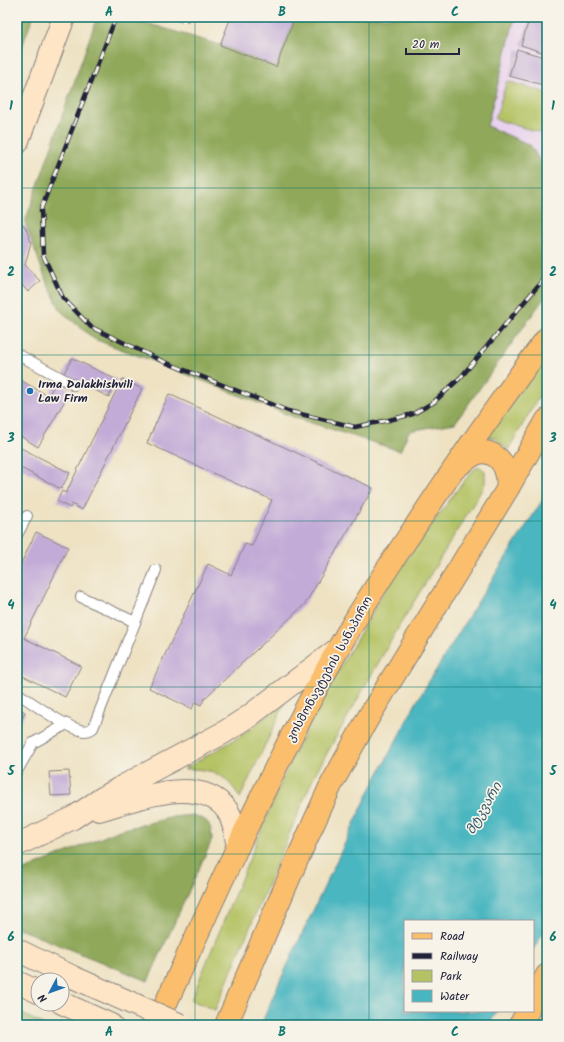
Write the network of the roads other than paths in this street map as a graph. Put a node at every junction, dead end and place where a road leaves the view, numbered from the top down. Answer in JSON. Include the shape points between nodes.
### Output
{"nodes":[{"id":1,"x":64,"y":17,"type":"edge"},
{"id":2,"x":17,"y":143,"type":"edge"},
{"id":3,"x":547,"y":338,"type":"edge"},
{"id":4,"x":17,"y":354,"type":"edge"},
{"id":5,"x":74,"y":385,"type":"dead end"},
{"id":6,"x":547,"y":420,"type":"edge"},
{"id":7,"x":452,"y":470,"type":"junction"},
{"id":8,"x":508,"y":488,"type":"junction"},
{"id":9,"x":27,"y":516,"type":"dead end"},
{"id":10,"x":17,"y":535,"type":"edge"},
{"id":11,"x":156,"y":570,"type":"dead end"},
{"id":12,"x":82,"y":597,"type":"dead end"},
{"id":13,"x":135,"y":622,"type":"junction"},
{"id":14,"x":339,"y":648,"type":"junction"},
{"id":15,"x":17,"y":693,"type":"edge"},
{"id":16,"x":67,"y":724,"type":"junction"},
{"id":17,"x":17,"y":771,"type":"edge"},
{"id":18,"x":73,"y":818,"type":"junction"},
{"id":19,"x":17,"y":845,"type":"edge"},
{"id":20,"x":238,"y":846,"type":"junction"},
{"id":21,"x":17,"y":950,"type":"edge"},
{"id":22,"x":547,"y":975,"type":"edge"},
{"id":23,"x":17,"y":982,"type":"edge"},
{"id":24,"x":30,"y":988,"type":"edge"},
{"id":25,"x":534,"y":1000,"type":"edge"},
{"id":26,"x":70,"y":1006,"type":"edge"},
{"id":27,"x":527,"y":1012,"type":"edge"},
{"id":28,"x":112,"y":1025,"type":"edge"},
{"id":29,"x":156,"y":1025,"type":"edge"},
{"id":30,"x":181,"y":1025,"type":"edge"},
{"id":31,"x":226,"y":1025,"type":"edge"},
{"id":32,"x":520,"y":1025,"type":"edge"}],
"edges":[{"from":1,"to":2,"type":"main road"},
{"from":3,"to":7,"type":"main road","name":"კოსმონავტების სანაპირო"},
{"from":4,"to":5,"type":"lane"},
{"from":6,"to":8,"type":"main road"},
{"from":7,"to":8,"type":"main road","via":[[479,453],[487,452],[500,460],[507,474]]},
{"from":7,"to":14,"type":"main road","name":"კოსმონავტების სანაპირო","via":[[370,595]]},
{"from":8,"to":31,"type":"main road","via":[[368,718],[331,785]]},
{"from":9,"to":10,"type":"lane"},
{"from":11,"to":13,"type":"lane"},
{"from":12,"to":13,"type":"lane"},
{"from":13,"to":16,"type":"lane","via":[[93,728],[84,731]]},
{"from":14,"to":18,"type":"main road","via":[[248,717],[211,740],[101,799]]},
{"from":14,"to":20,"type":"main road","name":"კოსმონავტების სანაპირო","via":[[300,720]]},
{"from":15,"to":16,"type":"lane"},
{"from":16,"to":17,"type":"lane","via":[[33,743]]},
{"from":18,"to":19,"type":"main road"},
{"from":18,"to":20,"type":"main road","via":[[140,798],[184,791],[212,797],[228,811]]},
{"from":20,"to":29,"type":"main road","name":"კოსმონავტების სანაპირო"},
{"from":21,"to":30,"type":"main road","bridge":true},
{"from":22,"to":25,"type":"main road"},
{"from":23,"to":24,"type":"main road"},
{"from":26,"to":28,"type":"main road"},
{"from":27,"to":32,"type":"main road"}]}
